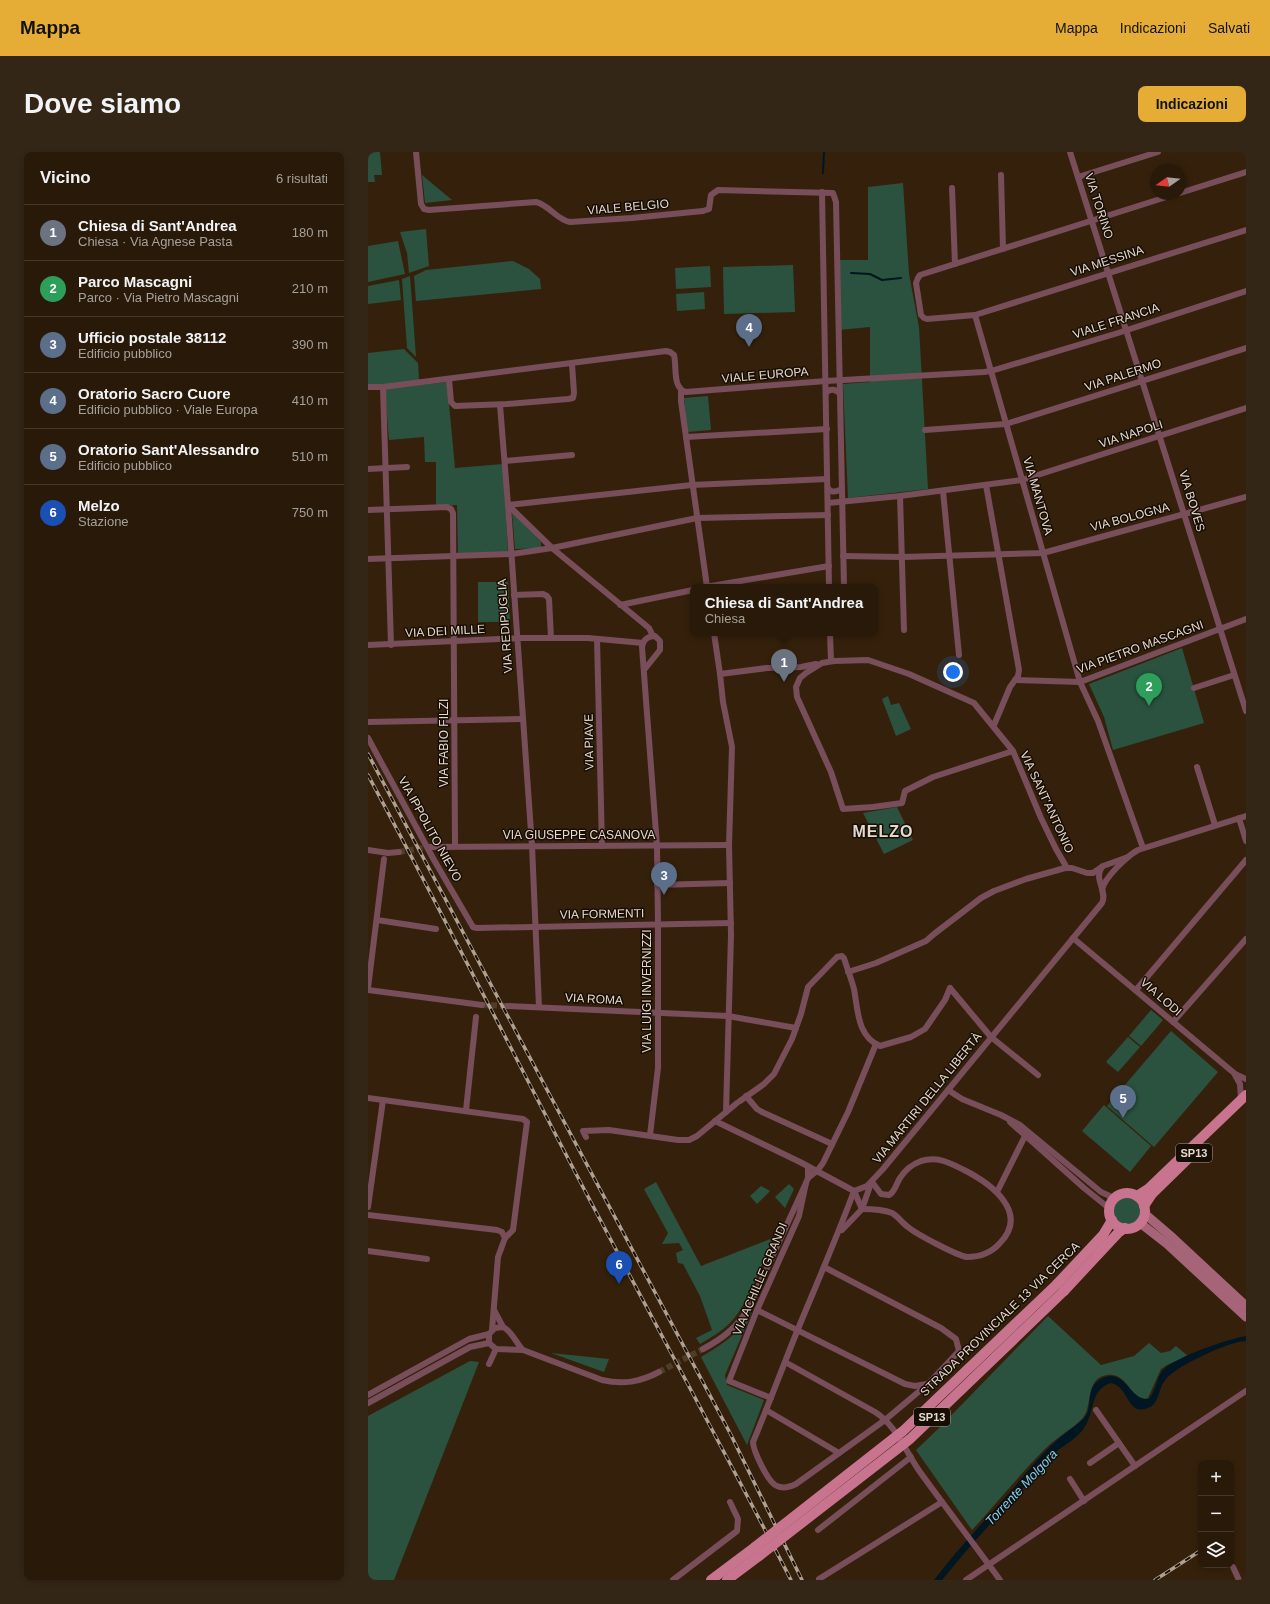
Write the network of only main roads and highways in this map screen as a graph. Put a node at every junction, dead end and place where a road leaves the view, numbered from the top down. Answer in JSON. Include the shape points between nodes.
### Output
{"nodes":[{"id":1,"x":1244,"y":1099,"type":"edge"},
{"id":2,"x":1137,"y":1196,"type":"junction"},
{"id":3,"x":1143,"y":1214,"type":"junction"},
{"id":4,"x":1112,"y":1220,"type":"junction"},
{"id":5,"x":1125,"y":1228,"type":"junction"},
{"id":6,"x":1061,"y":1287,"type":"junction"},
{"id":7,"x":757,"y":1551,"type":"junction"},
{"id":8,"x":711,"y":1580,"type":"edge"},
{"id":9,"x":727,"y":1580,"type":"edge"}],
"edges":[{"from":1,"to":2,"type":"main road","number":"SP13","via":[[1148,1189]]},
{"from":1,"to":3,"type":"main road","number":"SP13","via":[[1152,1194]]},
{"from":2,"to":3,"type":"main road"},
{"from":2,"to":4,"type":"main road","via":[[1126,1193],[1114,1198],[1110,1209]]},
{"from":3,"to":5,"type":"main road","name":"STRADA PROVINCIALE 13 VIA CERCA","number":"SP13","via":[[1135,1227]]},
{"from":4,"to":5,"type":"main road","via":[[1116,1225]]},
{"from":4,"to":6,"type":"main road","name":"STRADA PROVINCIALE 13 VIA CERCA","number":"SP13"},
{"from":5,"to":6,"type":"main road","name":"STRADA PROVINCIALE 13 VIA CERCA","number":"SP13"},
{"from":6,"to":7,"type":"main road","name":"STRADA PROVINCIALE 13 VIA CERCA","number":"SP13","bridge":true,"via":[[903,1431]]},
{"from":7,"to":8,"type":"main road","name":"STRADA PROVINCIALE 13 VIA CERCA","number":"SP13"},
{"from":7,"to":9,"type":"main road","name":"STRADA PROVINCIALE 13 VIA CERCA","number":"SP13"}]}
